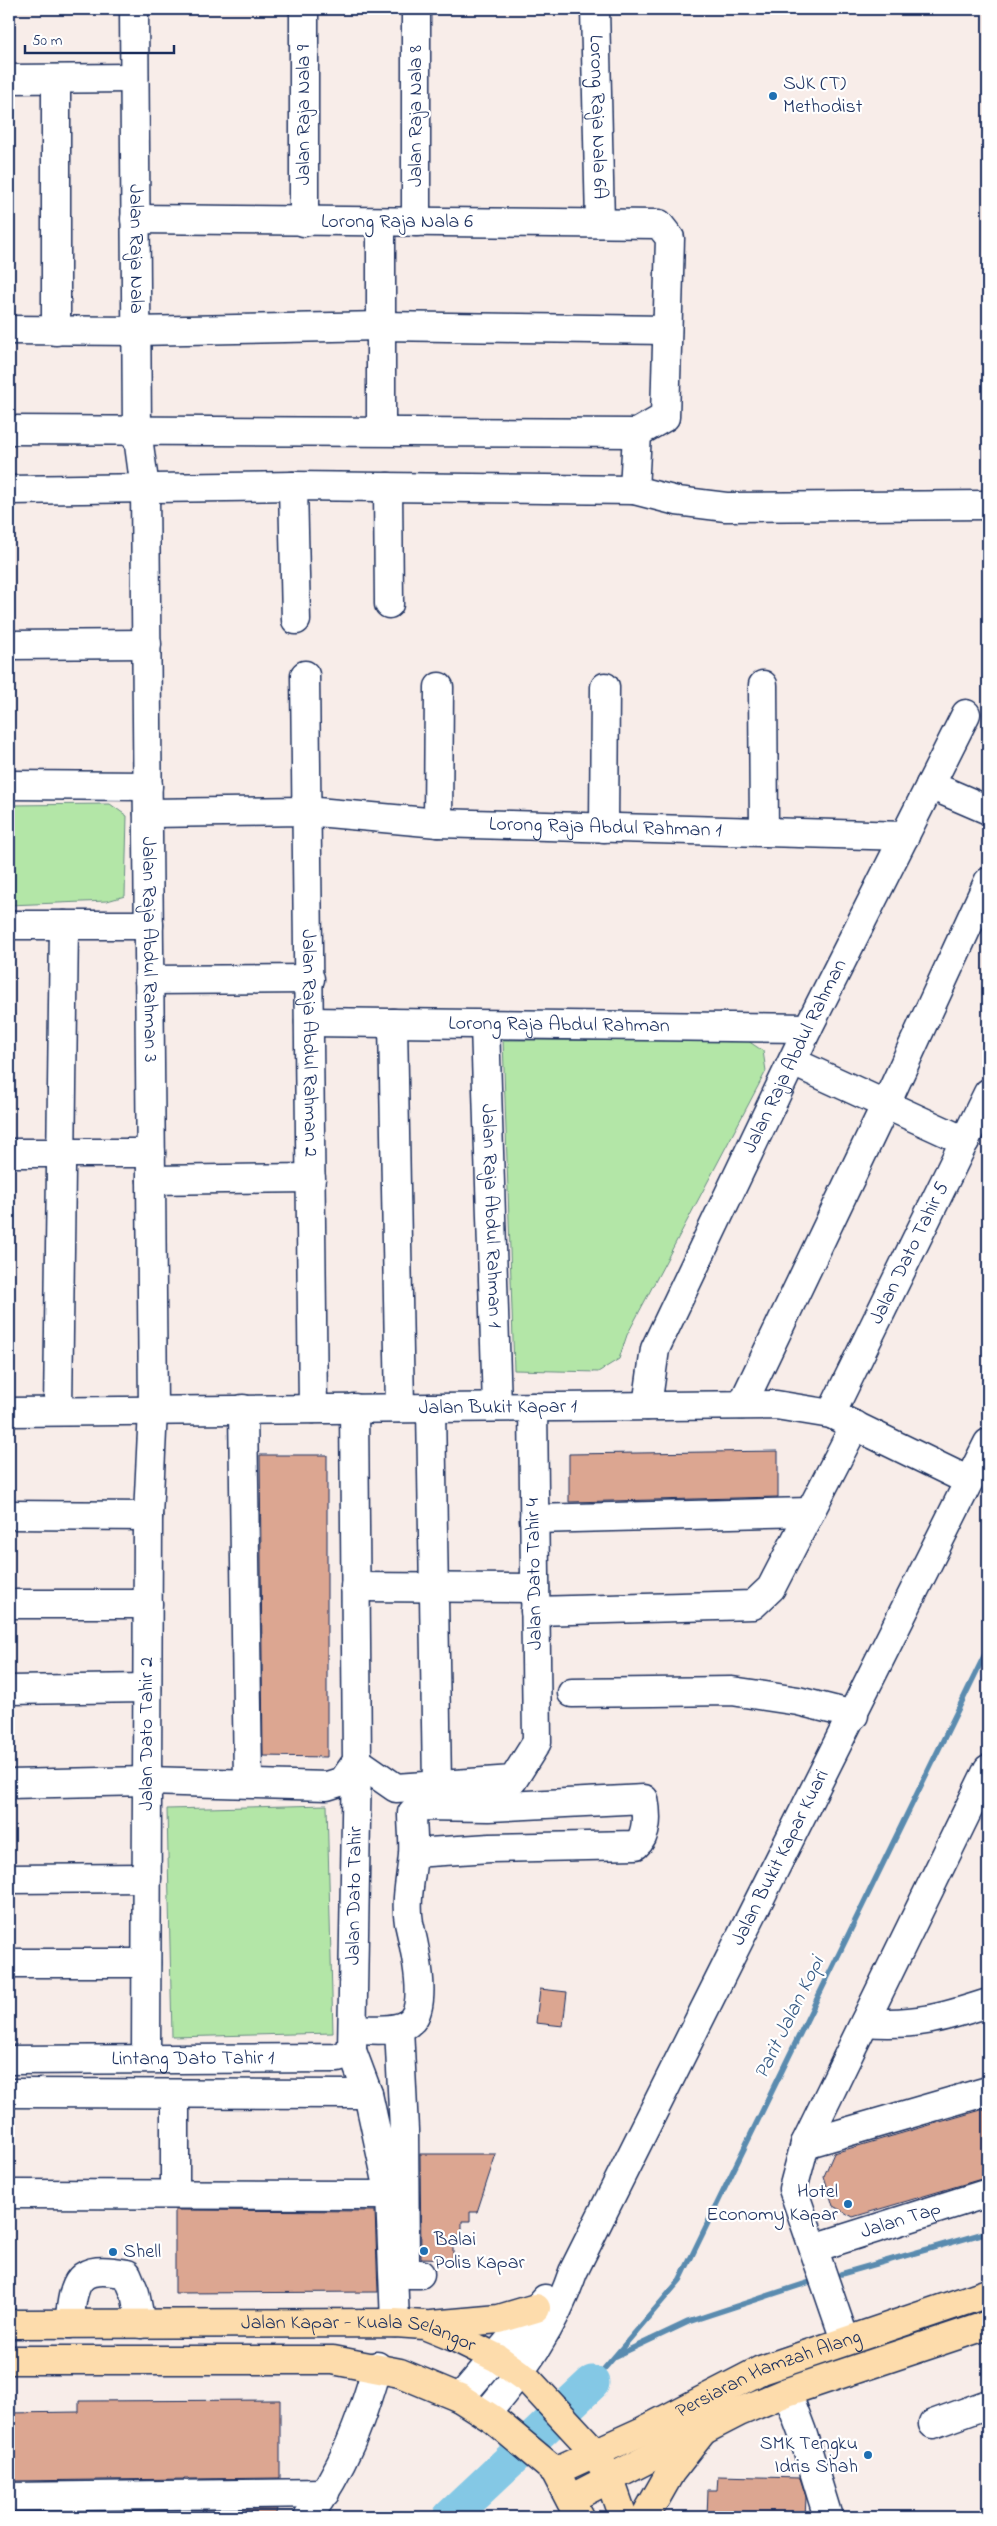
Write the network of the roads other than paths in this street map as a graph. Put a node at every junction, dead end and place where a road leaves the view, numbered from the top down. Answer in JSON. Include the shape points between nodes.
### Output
{"nodes":[{"id":1,"x":134,"y":9,"type":"edge"},
{"id":2,"x":304,"y":9,"type":"edge"},
{"id":3,"x":416,"y":9,"type":"edge"},
{"id":4,"x":595,"y":9,"type":"edge"},
{"id":5,"x":134,"y":78,"type":"junction"},
{"id":6,"x":9,"y":79,"type":"edge"},
{"id":7,"x":56,"y":79,"type":"junction"},
{"id":8,"x":135,"y":219,"type":"junction"},
{"id":9,"x":304,"y":222,"type":"junction"},
{"id":10,"x":381,"y":222,"type":"junction"},
{"id":11,"x":416,"y":222,"type":"junction"},
{"id":12,"x":600,"y":223,"type":"junction"},
{"id":13,"x":381,"y":326,"type":"junction"},
{"id":14,"x":9,"y":330,"type":"edge"},
{"id":15,"x":667,"y":330,"type":"junction"},
{"id":16,"x":56,"y":331,"type":"junction"},
{"id":17,"x":136,"y":331,"type":"junction"},
{"id":18,"x":9,"y":430,"type":"edge"},
{"id":19,"x":136,"y":430,"type":"junction"},
{"id":20,"x":381,"y":431,"type":"junction"},
{"id":21,"x":637,"y":433,"type":"junction"},
{"id":22,"x":293,"y":486,"type":"junction"},
{"id":23,"x":388,"y":487,"type":"junction"},
{"id":24,"x":145,"y":488,"type":"junction"},
{"id":25,"x":9,"y":490,"type":"edge"},
{"id":26,"x":634,"y":490,"type":"junction"},
{"id":27,"x":988,"y":505,"type":"edge"},
{"id":28,"x":389,"y":604,"type":"dead end"},
{"id":29,"x":296,"y":620,"type":"dead end"},
{"id":30,"x":147,"y":644,"type":"junction"},
{"id":31,"x":9,"y":645,"type":"edge"},
{"id":32,"x":305,"y":675,"type":"dead end"},
{"id":33,"x":763,"y":685,"type":"dead end"},
{"id":34,"x":439,"y":687,"type":"dead end"},
{"id":35,"x":605,"y":687,"type":"dead end"},
{"id":36,"x":966,"y":714,"type":"dead end"},
{"id":37,"x":9,"y":785,"type":"edge"},
{"id":38,"x":930,"y":785,"type":"junction"},
{"id":39,"x":148,"y":786,"type":"junction"},
{"id":40,"x":988,"y":810,"type":"edge"},
{"id":41,"x":306,"y":811,"type":"junction"},
{"id":42,"x":148,"y":813,"type":"junction"},
{"id":43,"x":438,"y":823,"type":"junction"},
{"id":44,"x":604,"y":828,"type":"junction"},
{"id":45,"x":764,"y":832,"type":"junction"},
{"id":46,"x":905,"y":836,"type":"junction"},
{"id":47,"x":988,"y":882,"type":"edge"},
{"id":48,"x":9,"y":925,"type":"edge"},
{"id":49,"x":64,"y":925,"type":"junction"},
{"id":50,"x":149,"y":925,"type":"junction"},
{"id":51,"x":310,"y":979,"type":"junction"},
{"id":52,"x":149,"y":980,"type":"junction"},
{"id":53,"x":309,"y":1022,"type":"junction"},
{"id":54,"x":393,"y":1023,"type":"junction"},
{"id":55,"x":485,"y":1024,"type":"junction"},
{"id":56,"x":808,"y":1028,"type":"junction"},
{"id":57,"x":793,"y":1062,"type":"junction"},
{"id":58,"x":988,"y":1093,"type":"edge"},
{"id":59,"x":886,"y":1104,"type":"junction"},
{"id":60,"x":965,"y":1141,"type":"junction"},
{"id":61,"x":9,"y":1153,"type":"edge"},
{"id":62,"x":61,"y":1153,"type":"junction"},
{"id":63,"x":150,"y":1153,"type":"junction"},
{"id":64,"x":311,"y":1178,"type":"junction"},
{"id":65,"x":151,"y":1180,"type":"junction"},
{"id":66,"x":742,"y":1405,"type":"junction"},
{"id":67,"x":647,"y":1406,"type":"junction"},
{"id":68,"x":497,"y":1407,"type":"junction"},
{"id":69,"x":533,"y":1407,"type":"junction"},
{"id":70,"x":354,"y":1408,"type":"junction"},
{"id":71,"x":400,"y":1408,"type":"junction"},
{"id":72,"x":431,"y":1408,"type":"junction"},
{"id":73,"x":243,"y":1409,"type":"junction"},
{"id":74,"x":313,"y":1409,"type":"junction"},
{"id":75,"x":153,"y":1410,"type":"junction"},
{"id":76,"x":58,"y":1411,"type":"junction"},
{"id":77,"x":9,"y":1412,"type":"edge"},
{"id":78,"x":843,"y":1420,"type":"junction"},
{"id":79,"x":988,"y":1443,"type":"edge"},
{"id":80,"x":970,"y":1481,"type":"junction"},
{"id":81,"x":810,"y":1512,"type":"junction"},
{"id":82,"x":9,"y":1515,"type":"edge"},
{"id":83,"x":148,"y":1516,"type":"junction"},
{"id":84,"x":534,"y":1519,"type":"junction"},
{"id":85,"x":356,"y":1587,"type":"junction"},
{"id":86,"x":434,"y":1588,"type":"junction"},
{"id":87,"x":535,"y":1600,"type":"junction"},
{"id":88,"x":9,"y":1604,"type":"edge"},
{"id":89,"x":148,"y":1604,"type":"junction"},
{"id":90,"x":147,"y":1688,"type":"junction"},
{"id":91,"x":9,"y":1690,"type":"edge"},
{"id":92,"x":572,"y":1693,"type":"dead end"},
{"id":93,"x":854,"y":1716,"type":"junction"},
{"id":94,"x":357,"y":1761,"type":"junction"},
{"id":95,"x":988,"y":1770,"type":"edge"},
{"id":96,"x":147,"y":1781,"type":"junction"},
{"id":97,"x":248,"y":1783,"type":"junction"},
{"id":98,"x":9,"y":1784,"type":"edge"},
{"id":99,"x":437,"y":1785,"type":"junction"},
{"id":100,"x":565,"y":1801,"type":"junction"},
{"id":101,"x":489,"y":1806,"type":"junction"},
{"id":102,"x":976,"y":1821,"type":"edge"},
{"id":103,"x":568,"y":1846,"type":"junction"},
{"id":104,"x":490,"y":1848,"type":"junction"},
{"id":105,"x":413,"y":1853,"type":"junction"},
{"id":106,"x":147,"y":1878,"type":"junction"},
{"id":107,"x":9,"y":1879,"type":"edge"},
{"id":108,"x":146,"y":1963,"type":"junction"},
{"id":109,"x":9,"y":1964,"type":"edge"},
{"id":110,"x":988,"y":2002,"type":"edge"},
{"id":111,"x":865,"y":2022,"type":"junction"},
{"id":112,"x":399,"y":2028,"type":"junction"},
{"id":113,"x":353,"y":2040,"type":"junction"},
{"id":114,"x":146,"y":2058,"type":"junction"},
{"id":115,"x":9,"y":2060,"type":"edge"},
{"id":116,"x":988,"y":2091,"type":"edge"},
{"id":117,"x":9,"y":2093,"type":"edge"},
{"id":118,"x":175,"y":2094,"type":"junction"},
{"id":119,"x":368,"y":2094,"type":"junction"},
{"id":120,"x":806,"y":2144,"type":"junction"},
{"id":121,"x":988,"y":2193,"type":"edge"},
{"id":122,"x":9,"y":2194,"type":"edge"},
{"id":123,"x":175,"y":2194,"type":"junction"},
{"id":124,"x":390,"y":2195,"type":"junction"},
{"id":125,"x":818,"y":2258,"type":"junction"},
{"id":126,"x":573,"y":2272,"type":"junction"},
{"id":127,"x":420,"y":2274,"type":"dead end"},
{"id":128,"x":988,"y":2293,"type":"edge"},
{"id":129,"x":536,"y":2308,"type":"junction"},
{"id":130,"x":395,"y":2323,"type":"junction"},
{"id":131,"x":9,"y":2324,"type":"edge"},
{"id":132,"x":69,"y":2324,"type":"junction"},
{"id":133,"x":141,"y":2324,"type":"junction"},
{"id":134,"x":988,"y":2324,"type":"edge"},
{"id":135,"x":424,"y":2325,"type":"junction"},
{"id":136,"x":845,"y":2340,"type":"junction"},
{"id":137,"x":497,"y":2358,"type":"junction"},
{"id":138,"x":9,"y":2360,"type":"edge"},
{"id":139,"x":377,"y":2366,"type":"junction"},
{"id":140,"x":525,"y":2378,"type":"junction"},
{"id":141,"x":787,"y":2392,"type":"junction"},
{"id":142,"x":460,"y":2398,"type":"junction"},
{"id":143,"x":988,"y":2404,"type":"edge"},
{"id":144,"x":490,"y":2417,"type":"junction"},
{"id":145,"x":933,"y":2424,"type":"dead end"},
{"id":146,"x":702,"y":2432,"type":"junction"},
{"id":147,"x":588,"y":2445,"type":"junction"},
{"id":148,"x":551,"y":2468,"type":"junction"},
{"id":149,"x":610,"y":2480,"type":"junction"},
{"id":150,"x":325,"y":2494,"type":"junction"},
{"id":151,"x":9,"y":2497,"type":"edge"},
{"id":152,"x":65,"y":2507,"type":"edge"},
{"id":153,"x":575,"y":2508,"type":"edge"},
{"id":154,"x":308,"y":2517,"type":"edge"},
{"id":155,"x":623,"y":2517,"type":"edge"},
{"id":156,"x":645,"y":2517,"type":"edge"},
{"id":157,"x":828,"y":2517,"type":"edge"}],
"edges":[{"from":1,"to":5,"type":"street","name":"Jalan Raja Nala"},
{"from":2,"to":9,"type":"street","name":"Jalan Raja Nala 9"},
{"from":3,"to":11,"type":"street","name":"Jalan Raja Nala 8"},
{"from":4,"to":12,"type":"street","name":"Lorong Raja Nala 6A"},
{"from":5,"to":7,"type":"street"},
{"from":5,"to":8,"type":"street","name":"Jalan Raja Nala"},
{"from":6,"to":7,"type":"street"},
{"from":7,"to":16,"type":"street"},
{"from":8,"to":9,"type":"street","name":"Lorong Raja Nala 6"},
{"from":8,"to":17,"type":"street","name":"Jalan Raja Nala"},
{"from":9,"to":10,"type":"street","name":"Lorong Raja Nala 6"},
{"from":10,"to":11,"type":"street","name":"Lorong Raja Nala 6"},
{"from":10,"to":13,"type":"street"},
{"from":11,"to":12,"type":"street","name":"Lorong Raja Nala 6"},
{"from":12,"to":15,"type":"street","name":"Lorong Raja Nala 6","via":[[659,224],[670,238]]},
{"from":13,"to":15,"type":"street"},
{"from":13,"to":17,"type":"street"},
{"from":13,"to":20,"type":"street"},
{"from":14,"to":16,"type":"street"},
{"from":15,"to":21,"type":"street","via":[[665,417]]},
{"from":16,"to":17,"type":"street"},
{"from":17,"to":19,"type":"street","name":"Jalan Raja Nala"},
{"from":18,"to":19,"type":"street"},
{"from":19,"to":20,"type":"street"},
{"from":19,"to":24,"type":"street","name":"Jalan Raja Nala"},
{"from":20,"to":21,"type":"street"},
{"from":21,"to":26,"type":"street"},
{"from":22,"to":23,"type":"street"},
{"from":22,"to":24,"type":"street"},
{"from":22,"to":29,"type":"street"},
{"from":23,"to":26,"type":"street"},
{"from":23,"to":28,"type":"street"},
{"from":24,"to":25,"type":"street"},
{"from":24,"to":30,"type":"street","name":"Jalan Raja Abdul Rahman 3"},
{"from":26,"to":27,"type":"street","via":[[678,501],[726,507]]},
{"from":30,"to":31,"type":"street"},
{"from":30,"to":39,"type":"street","name":"Jalan Raja Abdul Rahman 3"},
{"from":32,"to":41,"type":"street","name":"Jalan Raja Abdul Rahman 2"},
{"from":33,"to":45,"type":"street"},
{"from":34,"to":43,"type":"street"},
{"from":35,"to":44,"type":"street"},
{"from":36,"to":38,"type":"street","name":"Jalan Raja Abdul Rahman"},
{"from":37,"to":39,"type":"street"},
{"from":38,"to":40,"type":"street"},
{"from":38,"to":46,"type":"street","name":"Jalan Raja Abdul Rahman"},
{"from":39,"to":42,"type":"street","name":"Jalan Raja Abdul Rahman 3"},
{"from":41,"to":42,"type":"street","name":"Lorong Raja Abdul Rahman 1"},
{"from":41,"to":43,"type":"street","name":"Lorong Raja Abdul Rahman 1"},
{"from":41,"to":51,"type":"street","name":"Jalan Raja Abdul Rahman 2"},
{"from":42,"to":50,"type":"street","name":"Jalan Raja Abdul Rahman 3"},
{"from":43,"to":44,"type":"street","name":"Lorong Raja Abdul Rahman 1"},
{"from":44,"to":45,"type":"street","name":"Lorong Raja Abdul Rahman 1"},
{"from":45,"to":46,"type":"street","name":"Lorong Raja Abdul Rahman 1"},
{"from":46,"to":56,"type":"street","name":"Jalan Raja Abdul Rahman"},
{"from":47,"to":59,"type":"street"},
{"from":48,"to":49,"type":"street"},
{"from":49,"to":50,"type":"street"},
{"from":49,"to":62,"type":"street"},
{"from":50,"to":52,"type":"street","name":"Jalan Raja Abdul Rahman 3"},
{"from":51,"to":52,"type":"street"},
{"from":51,"to":53,"type":"street","name":"Jalan Raja Abdul Rahman 2"},
{"from":52,"to":63,"type":"street","name":"Jalan Raja Abdul Rahman 3"},
{"from":53,"to":54,"type":"street","name":"Lorong Raja Abdul Rahman"},
{"from":53,"to":64,"type":"street","name":"Jalan Raja Abdul Rahman 2"},
{"from":54,"to":55,"type":"street","name":"Lorong Raja Abdul Rahman"},
{"from":54,"to":71,"type":"street"},
{"from":55,"to":56,"type":"street","name":"Lorong Raja Abdul Rahman"},
{"from":55,"to":68,"type":"street","name":"Jalan Raja Abdul Rahman 1"},
{"from":56,"to":57,"type":"street","name":"Jalan Raja Abdul Rahman"},
{"from":57,"to":59,"type":"street"},
{"from":57,"to":67,"type":"street","name":"Jalan Raja Abdul Rahman","via":[[655,1350]]},
{"from":58,"to":60,"type":"street","name":"Jalan Dato Tahir 5"},
{"from":59,"to":60,"type":"street"},
{"from":59,"to":66,"type":"street"},
{"from":60,"to":78,"type":"street","name":"Jalan Dato Tahir 5"},
{"from":61,"to":62,"type":"street"},
{"from":62,"to":63,"type":"street"},
{"from":62,"to":76,"type":"street"},
{"from":63,"to":65,"type":"street","name":"Jalan Raja Abdul Rahman 3"},
{"from":64,"to":65,"type":"street"},
{"from":64,"to":74,"type":"street","name":"Jalan Raja Abdul Rahman 2"},
{"from":65,"to":75,"type":"street","name":"Jalan Raja Abdul Rahman 3"},
{"from":66,"to":67,"type":"street","name":"Jalan Bukit Kapar 1"},
{"from":66,"to":78,"type":"street","name":"Jalan Bukit Kapar 1","via":[[776,1405]]},
{"from":67,"to":69,"type":"street","name":"Jalan Bukit Kapar 1"},
{"from":68,"to":69,"type":"street","name":"Jalan Bukit Kapar 1"},
{"from":68,"to":72,"type":"street","name":"Jalan Bukit Kapar 1"},
{"from":69,"to":84,"type":"street","name":"Jalan Dato Tahir 4"},
{"from":70,"to":71,"type":"street","name":"Jalan Bukit Kapar 1"},
{"from":70,"to":74,"type":"street","name":"Jalan Bukit Kapar 1"},
{"from":70,"to":85,"type":"street","name":"Jalan Dato Tahir"},
{"from":71,"to":72,"type":"street","name":"Jalan Bukit Kapar 1"},
{"from":72,"to":86,"type":"street"},
{"from":73,"to":74,"type":"street","name":"Jalan Bukit Kapar 1"},
{"from":73,"to":75,"type":"street","name":"Jalan Bukit Kapar 1"},
{"from":73,"to":97,"type":"street"},
{"from":75,"to":76,"type":"street","name":"Jalan Bukit Kapar 1"},
{"from":75,"to":83,"type":"street","name":"Jalan Dato Tahir 2"},
{"from":76,"to":77,"type":"street","name":"Jalan Bukit Kapar 1"},
{"from":78,"to":80,"type":"street","name":"Jalan Bukit Kapar 1"},
{"from":78,"to":81,"type":"street","name":"Jalan Dato Tahir 5"},
{"from":79,"to":80,"type":"street","name":"Jalan Bukit Kapar Kuari"},
{"from":80,"to":93,"type":"street","name":"Jalan Bukit Kapar Kuari"},
{"from":81,"to":84,"type":"street"},
{"from":81,"to":87,"type":"street","name":"Jalan Dato Tahir 5","via":[[771,1588],[753,1605]]},
{"from":82,"to":83,"type":"street"},
{"from":83,"to":89,"type":"street","name":"Jalan Dato Tahir 2"},
{"from":84,"to":87,"type":"street","name":"Jalan Dato Tahir 4"},
{"from":85,"to":86,"type":"street","name":"Jalan Dato Tahir 5"},
{"from":85,"to":94,"type":"street","name":"Jalan Dato Tahir"},
{"from":86,"to":87,"type":"street","name":"Jalan Dato Tahir 5"},
{"from":86,"to":99,"type":"street"},
{"from":87,"to":99,"type":"street","name":"Jalan Dato Tahir 4","via":[[537,1742],[513,1780]]},
{"from":88,"to":89,"type":"street"},
{"from":89,"to":90,"type":"street","name":"Jalan Dato Tahir 2"},
{"from":90,"to":91,"type":"street"},
{"from":90,"to":96,"type":"street","name":"Jalan Dato Tahir 2"},
{"from":92,"to":93,"type":"street","via":[[732,1691]]},
{"from":93,"to":126,"type":"street","name":"Jalan Bukit Kapar Kuari"},
{"from":94,"to":97,"type":"street","via":[[343,1780],[327,1786]]},
{"from":94,"to":99,"type":"street","via":[[396,1788]]},
{"from":94,"to":113,"type":"street","name":"Jalan Dato Tahir"},
{"from":95,"to":102,"type":"street"},
{"from":96,"to":97,"type":"street"},
{"from":96,"to":98,"type":"street"},
{"from":96,"to":106,"type":"street","name":"Jalan Dato Tahir 2"},
{"from":100,"to":101,"type":"street"},
{"from":100,"to":103,"type":"street"},
{"from":100,"to":103,"type":"street","via":[[644,1798],[646,1807],[642,1840],[636,1845]]},
{"from":101,"to":104,"type":"street"},
{"from":101,"to":105,"type":"street","via":[[419,1806],[412,1813]]},
{"from":102,"to":111,"type":"street"},
{"from":103,"to":104,"type":"street"},
{"from":104,"to":105,"type":"street"},
{"from":105,"to":112,"type":"street","via":[[407,1901],[415,1944],[419,2001],[412,2020]]},
{"from":106,"to":107,"type":"street"},
{"from":106,"to":108,"type":"street","name":"Jalan Dato Tahir 2"},
{"from":108,"to":109,"type":"street"},
{"from":108,"to":114,"type":"street","name":"Jalan Dato Tahir 2"},
{"from":110,"to":111,"type":"street","via":[[936,2019],[895,2024]]},
{"from":111,"to":120,"type":"street"},
{"from":112,"to":113,"type":"street","name":"Lintang Dato Tahir 1"},
{"from":112,"to":127,"type":"street","via":[[405,2264],[409,2274]]},
{"from":113,"to":114,"type":"street","name":"Lintang Dato Tahir 1","via":[[338,2058]]},
{"from":113,"to":119,"type":"street"},
{"from":114,"to":115,"type":"street","name":"Lintang Dato Tahir 1"},
{"from":116,"to":120,"type":"street"},
{"from":117,"to":118,"type":"street"},
{"from":118,"to":119,"type":"street"},
{"from":118,"to":123,"type":"street"},
{"from":119,"to":124,"type":"street"},
{"from":120,"to":125,"type":"street","via":[[792,2189]]},
{"from":121,"to":125,"type":"street","name":"Jalan Tap"},
{"from":122,"to":123,"type":"street"},
{"from":123,"to":124,"type":"street"},
{"from":124,"to":130,"type":"street"},
{"from":125,"to":136,"type":"street"},
{"from":126,"to":129,"type":"street","name":"Jalan Bukit Kapar Kuari"},
{"from":126,"to":140,"type":"street","name":"Jalan Bukit Kapar Kuari","via":[[564,2299]]},
{"from":128,"to":136,"type":"main road","name":"Persiaran Hamzah Alang"},
{"from":129,"to":135,"type":"main road","via":[[499,2319]]},
{"from":129,"to":137,"type":"street","name":"Jalan Bukit Kapar Kuari"},
{"from":130,"to":133,"type":"main road","name":"Jalan Kapar - Kuala Selangor"},
{"from":130,"to":135,"type":"main road","name":"Jalan Kapar - Kuala Selangor"},
{"from":131,"to":132,"type":"main road","name":"Jalan Kapar - Kuala Selangor"},
{"from":132,"to":133,"type":"main road","name":"Jalan Kapar - Kuala Selangor"},
{"from":132,"to":133,"type":"street","via":[[74,2286],[81,2277],[114,2271],[128,2274]]},
{"from":134,"to":141,"type":"main road","name":"Persiaran Hamzah Alang"},
{"from":135,"to":137,"type":"main road","name":"Jalan Kapar - Kuala Selangor"},
{"from":136,"to":147,"type":"main road","name":"Persiaran Hamzah Alang","via":[[761,2370],[643,2431]]},
{"from":137,"to":140,"type":"main road","name":"Jalan Kapar - Kuala Selangor"},
{"from":137,"to":142,"type":"street","name":"Jalan Bukit Kapar Kuari"},
{"from":138,"to":139,"type":"main road","name":"Jalan Kapar - Kuala Selangor","via":[[333,2360]]},
{"from":139,"to":142,"type":"main road","name":"Jalan Kapar - Kuala Selangor"},
{"from":139,"to":150,"type":"street","via":[[360,2425]]},
{"from":140,"to":144,"type":"street","name":"Jalan Bukit Kapar Kuari"},
{"from":140,"to":147,"type":"main road","name":"Jalan Kapar - Kuala Selangor"},
{"from":141,"to":146,"type":"main road","name":"Persiaran Hamzah Alang"},
{"from":141,"to":157,"type":"street"},
{"from":142,"to":144,"type":"main road","name":"Jalan Kapar - Kuala Selangor"},
{"from":143,"to":145,"type":"street"},
{"from":144,"to":148,"type":"main road","name":"Jalan Kapar - Kuala Selangor"},
{"from":146,"to":149,"type":"main road","name":"Persiaran Hamzah Alang"},
{"from":146,"to":156,"type":"main road","via":[[670,2474]]},
{"from":147,"to":148,"type":"main road","name":"Persiaran Hamzah Alang"},
{"from":147,"to":149,"type":"main road","name":"Jalan Kapar - Kuala Selangor"},
{"from":148,"to":153,"type":"main road","name":"Jalan Kapar - Kuala Selangor"},
{"from":149,"to":153,"type":"main road","name":"Persiaran Hamzah Alang"},
{"from":149,"to":155,"type":"main road","name":"Jalan Kapar - Kuala Selangor"},
{"from":150,"to":152,"type":"street"},
{"from":150,"to":154,"type":"street"},
{"from":151,"to":152,"type":"street"}]}
